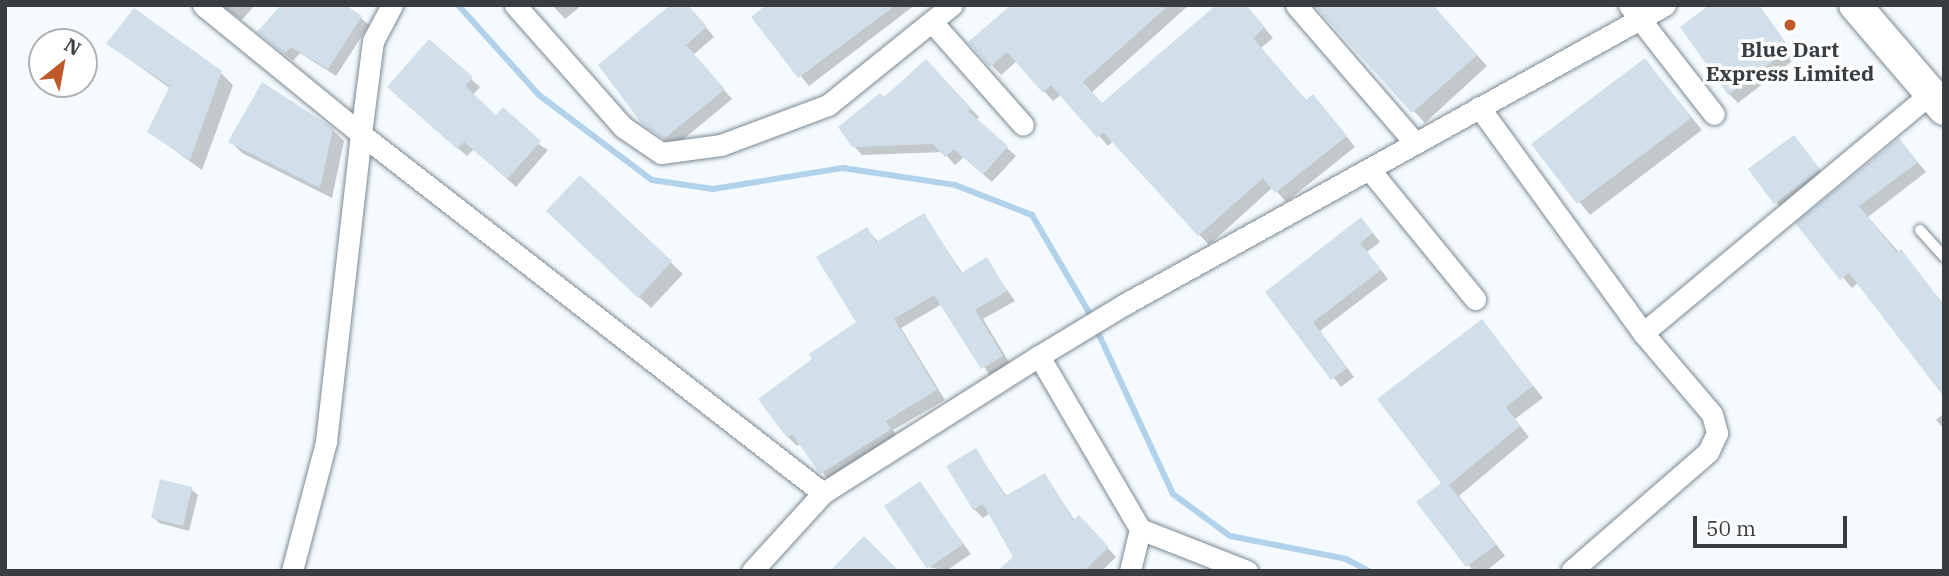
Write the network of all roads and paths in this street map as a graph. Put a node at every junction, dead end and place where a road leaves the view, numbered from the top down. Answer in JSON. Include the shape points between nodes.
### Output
{"nodes":[{"id":1,"x":203,"y":5,"type":"edge"},
{"id":2,"x":392,"y":5,"type":"edge"},
{"id":3,"x":515,"y":5,"type":"edge"},
{"id":4,"x":952,"y":5,"type":"edge"},
{"id":5,"x":1296,"y":5,"type":"edge"},
{"id":6,"x":1665,"y":5,"type":"edge"},
{"id":7,"x":1855,"y":5,"type":"edge"},
{"id":8,"x":1880,"y":5,"type":"edge"},
{"id":9,"x":1635,"y":12,"type":"edge"},
{"id":10,"x":932,"y":22,"type":"junction"},
{"id":11,"x":1939,"y":95,"type":"edge"},
{"id":12,"x":1479,"y":107,"type":"junction"},
{"id":13,"x":1714,"y":114,"type":"dead end"},
{"id":14,"x":1023,"y":125,"type":"dead end"},
{"id":15,"x":361,"y":134,"type":"junction"},
{"id":16,"x":1415,"y":143,"type":"junction"},
{"id":17,"x":1368,"y":169,"type":"junction"},
{"id":18,"x":1920,"y":230,"type":"dead end"},
{"id":19,"x":1944,"y":257,"type":"edge"},
{"id":20,"x":1475,"y":299,"type":"dead end"},
{"id":21,"x":1643,"y":334,"type":"junction"},
{"id":22,"x":1039,"y":356,"type":"junction"},
{"id":23,"x":823,"y":493,"type":"junction"},
{"id":24,"x":1140,"y":529,"type":"junction"},
{"id":25,"x":292,"y":571,"type":"edge"},
{"id":26,"x":752,"y":571,"type":"edge"},
{"id":27,"x":1130,"y":571,"type":"edge"},
{"id":28,"x":1247,"y":571,"type":"edge"},
{"id":29,"x":1571,"y":571,"type":"edge"}],
"edges":[{"from":1,"to":15,"type":"street"},
{"from":2,"to":15,"type":"street","via":[[373,41]]},
{"from":3,"to":10,"type":"street","via":[[623,127],[661,153],[722,145],[828,105]]},
{"from":4,"to":10,"type":"street"},
{"from":5,"to":16,"type":"street"},
{"from":6,"to":9,"type":"street"},
{"from":7,"to":11,"type":"main road"},
{"from":8,"to":11,"type":"main road"},
{"from":9,"to":12,"type":"street"},
{"from":9,"to":13,"type":"street"},
{"from":10,"to":14,"type":"street"},
{"from":11,"to":21,"type":"street"},
{"from":12,"to":16,"type":"street"},
{"from":12,"to":21,"type":"street"},
{"from":15,"to":23,"type":"street"},
{"from":15,"to":25,"type":"street","via":[[326,442]]},
{"from":16,"to":17,"type":"street"},
{"from":17,"to":20,"type":"street"},
{"from":17,"to":22,"type":"street"},
{"from":18,"to":19,"type":"lane"},
{"from":21,"to":29,"type":"street","via":[[1712,414],[1717,433],[1709,452]]},
{"from":22,"to":23,"type":"street"},
{"from":22,"to":24,"type":"street"},
{"from":23,"to":26,"type":"street"},
{"from":24,"to":27,"type":"street"},
{"from":24,"to":28,"type":"street"}]}
